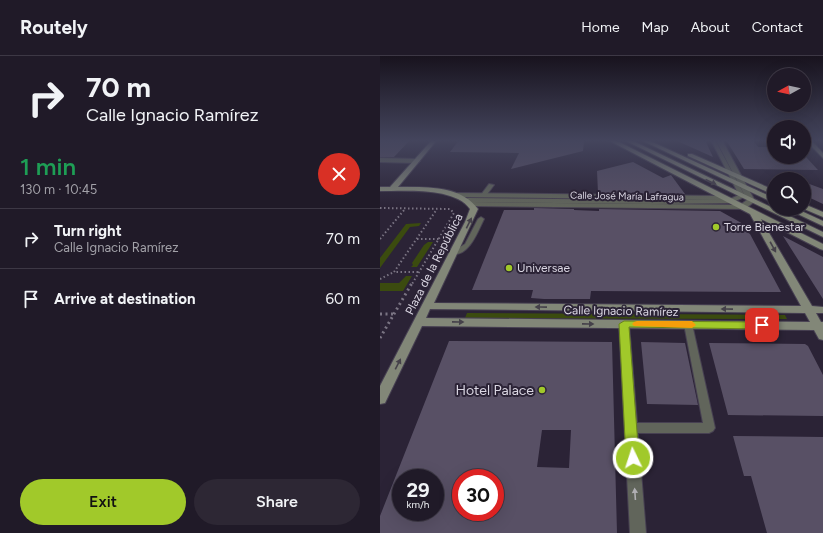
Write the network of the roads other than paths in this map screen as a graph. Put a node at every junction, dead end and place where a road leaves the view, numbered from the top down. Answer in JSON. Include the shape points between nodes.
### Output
{"nodes":[{"id":1,"x":415,"y":162,"type":"edge"},
{"id":2,"x":654,"y":162,"type":"edge"},
{"id":3,"x":672,"y":162,"type":"edge"},
{"id":4,"x":695,"y":162,"type":"edge"},
{"id":5,"x":707,"y":162,"type":"edge"},
{"id":6,"x":725,"y":162,"type":"edge"},
{"id":7,"x":729,"y":162,"type":"edge"},
{"id":8,"x":731,"y":173,"type":"junction"},
{"id":9,"x":737,"y":180,"type":"junction"},
{"id":10,"x":491,"y":185,"type":"dead end"},
{"id":11,"x":744,"y":187,"type":"junction"},
{"id":12,"x":380,"y":189,"type":"edge"},
{"id":13,"x":392,"y":189,"type":"junction"},
{"id":14,"x":767,"y":191,"type":"edge"},
{"id":15,"x":459,"y":195,"type":"junction"},
{"id":16,"x":483,"y":196,"type":"junction"},
{"id":17,"x":742,"y":196,"type":"junction"},
{"id":18,"x":767,"y":198,"type":"edge"},
{"id":19,"x":728,"y":200,"type":"junction"},
{"id":20,"x":752,"y":201,"type":"junction"},
{"id":21,"x":470,"y":202,"type":"junction"},
{"id":22,"x":742,"y":207,"type":"junction"},
{"id":23,"x":811,"y":209,"type":"edge"},
{"id":24,"x":754,"y":213,"type":"junction"},
{"id":25,"x":823,"y":215,"type":"edge"},
{"id":26,"x":806,"y":216,"type":"edge"},
{"id":27,"x":480,"y":219,"type":"dead end"},
{"id":28,"x":823,"y":224,"type":"edge"},
{"id":29,"x":823,"y":235,"type":"edge"},
{"id":30,"x":823,"y":247,"type":"edge"},
{"id":31,"x":454,"y":253,"type":"junction"},
{"id":32,"x":427,"y":306,"type":"junction"},
{"id":33,"x":808,"y":310,"type":"junction"},
{"id":34,"x":823,"y":310,"type":"edge"},
{"id":35,"x":419,"y":322,"type":"junction"},
{"id":36,"x":624,"y":324,"type":"junction"},
{"id":37,"x":688,"y":324,"type":"junction"},
{"id":38,"x":820,"y":326,"type":"edge"},
{"id":39,"x":823,"y":336,"type":"edge"},
{"id":40,"x":380,"y":399,"type":"edge"},
{"id":41,"x":631,"y":428,"type":"junction"},
{"id":42,"x":638,"y":533,"type":"edge"}],
"edges":[{"from":1,"to":13,"type":"street"},
{"from":2,"to":19,"type":"street"},
{"from":3,"to":17,"type":"street","one_way":true},
{"from":4,"to":9,"type":"street"},
{"from":5,"to":8,"type":"street"},
{"from":6,"to":8,"type":"lane"},
{"from":7,"to":9,"type":"street"},
{"from":8,"to":9,"type":"street"},
{"from":9,"to":11,"type":"street"},
{"from":9,"to":14,"type":"street"},
{"from":9,"to":17,"type":"lane"},
{"from":10,"to":16,"type":"lane"},
{"from":11,"to":18,"type":"street"},
{"from":11,"to":20,"type":"street"},
{"from":12,"to":13,"type":"street","name":"Plaza de la República"},
{"from":13,"to":15,"type":"street","name":"Plaza de la República"},
{"from":15,"to":16,"type":"street","name":"Calle José María Lafragua"},
{"from":15,"to":21,"type":"street","name":"Plaza de la República"},
{"from":16,"to":19,"type":"street","name":"Calle José María Lafragua"},
{"from":17,"to":19,"type":"lane"},
{"from":17,"to":20,"type":"street"},
{"from":19,"to":21,"type":"lane"},
{"from":19,"to":22,"type":"street"},
{"from":20,"to":22,"type":"street"},
{"from":20,"to":29,"type":"street"},
{"from":21,"to":22,"type":"street","name":"Calle José María Lafragua"},
{"from":31,"to":21,"type":"street","name":"Plaza de la República","one_way":true,"via":[[474,214]]},
{"from":22,"to":24,"type":"street"},
{"from":23,"to":25,"type":"street"},
{"from":24,"to":30,"type":"street"},
{"from":24,"to":33,"type":"street","one_way":true},
{"from":26,"to":28,"type":"street"},
{"from":27,"to":31,"type":"lane","via":[[468,245]]},
{"from":31,"to":32,"type":"street","name":"Plaza de la República"},
{"from":33,"to":32,"type":"street","name":"Calle Ignacio Ramírez","one_way":true},
{"from":32,"to":35,"type":"street","name":"Plaza de la República"},
{"from":33,"to":34,"type":"street","name":"Calle Ignacio Ramírez"},
{"from":33,"to":38,"type":"street"},
{"from":35,"to":36,"type":"street","name":"Calle Ignacio Ramírez","one_way":true},
{"from":40,"to":35,"type":"street","name":"Plaza de la República","one_way":true},
{"from":36,"to":37,"type":"street","name":"Calle Ignacio Ramírez"},
{"from":36,"to":41,"type":"street"},
{"from":37,"to":38,"type":"street","name":"Calle Ignacio Ramírez"},
{"from":37,"to":41,"type":"lane","via":[[709,428]]},
{"from":38,"to":39,"type":"street"},
{"from":42,"to":41,"type":"street","one_way":true}]}
